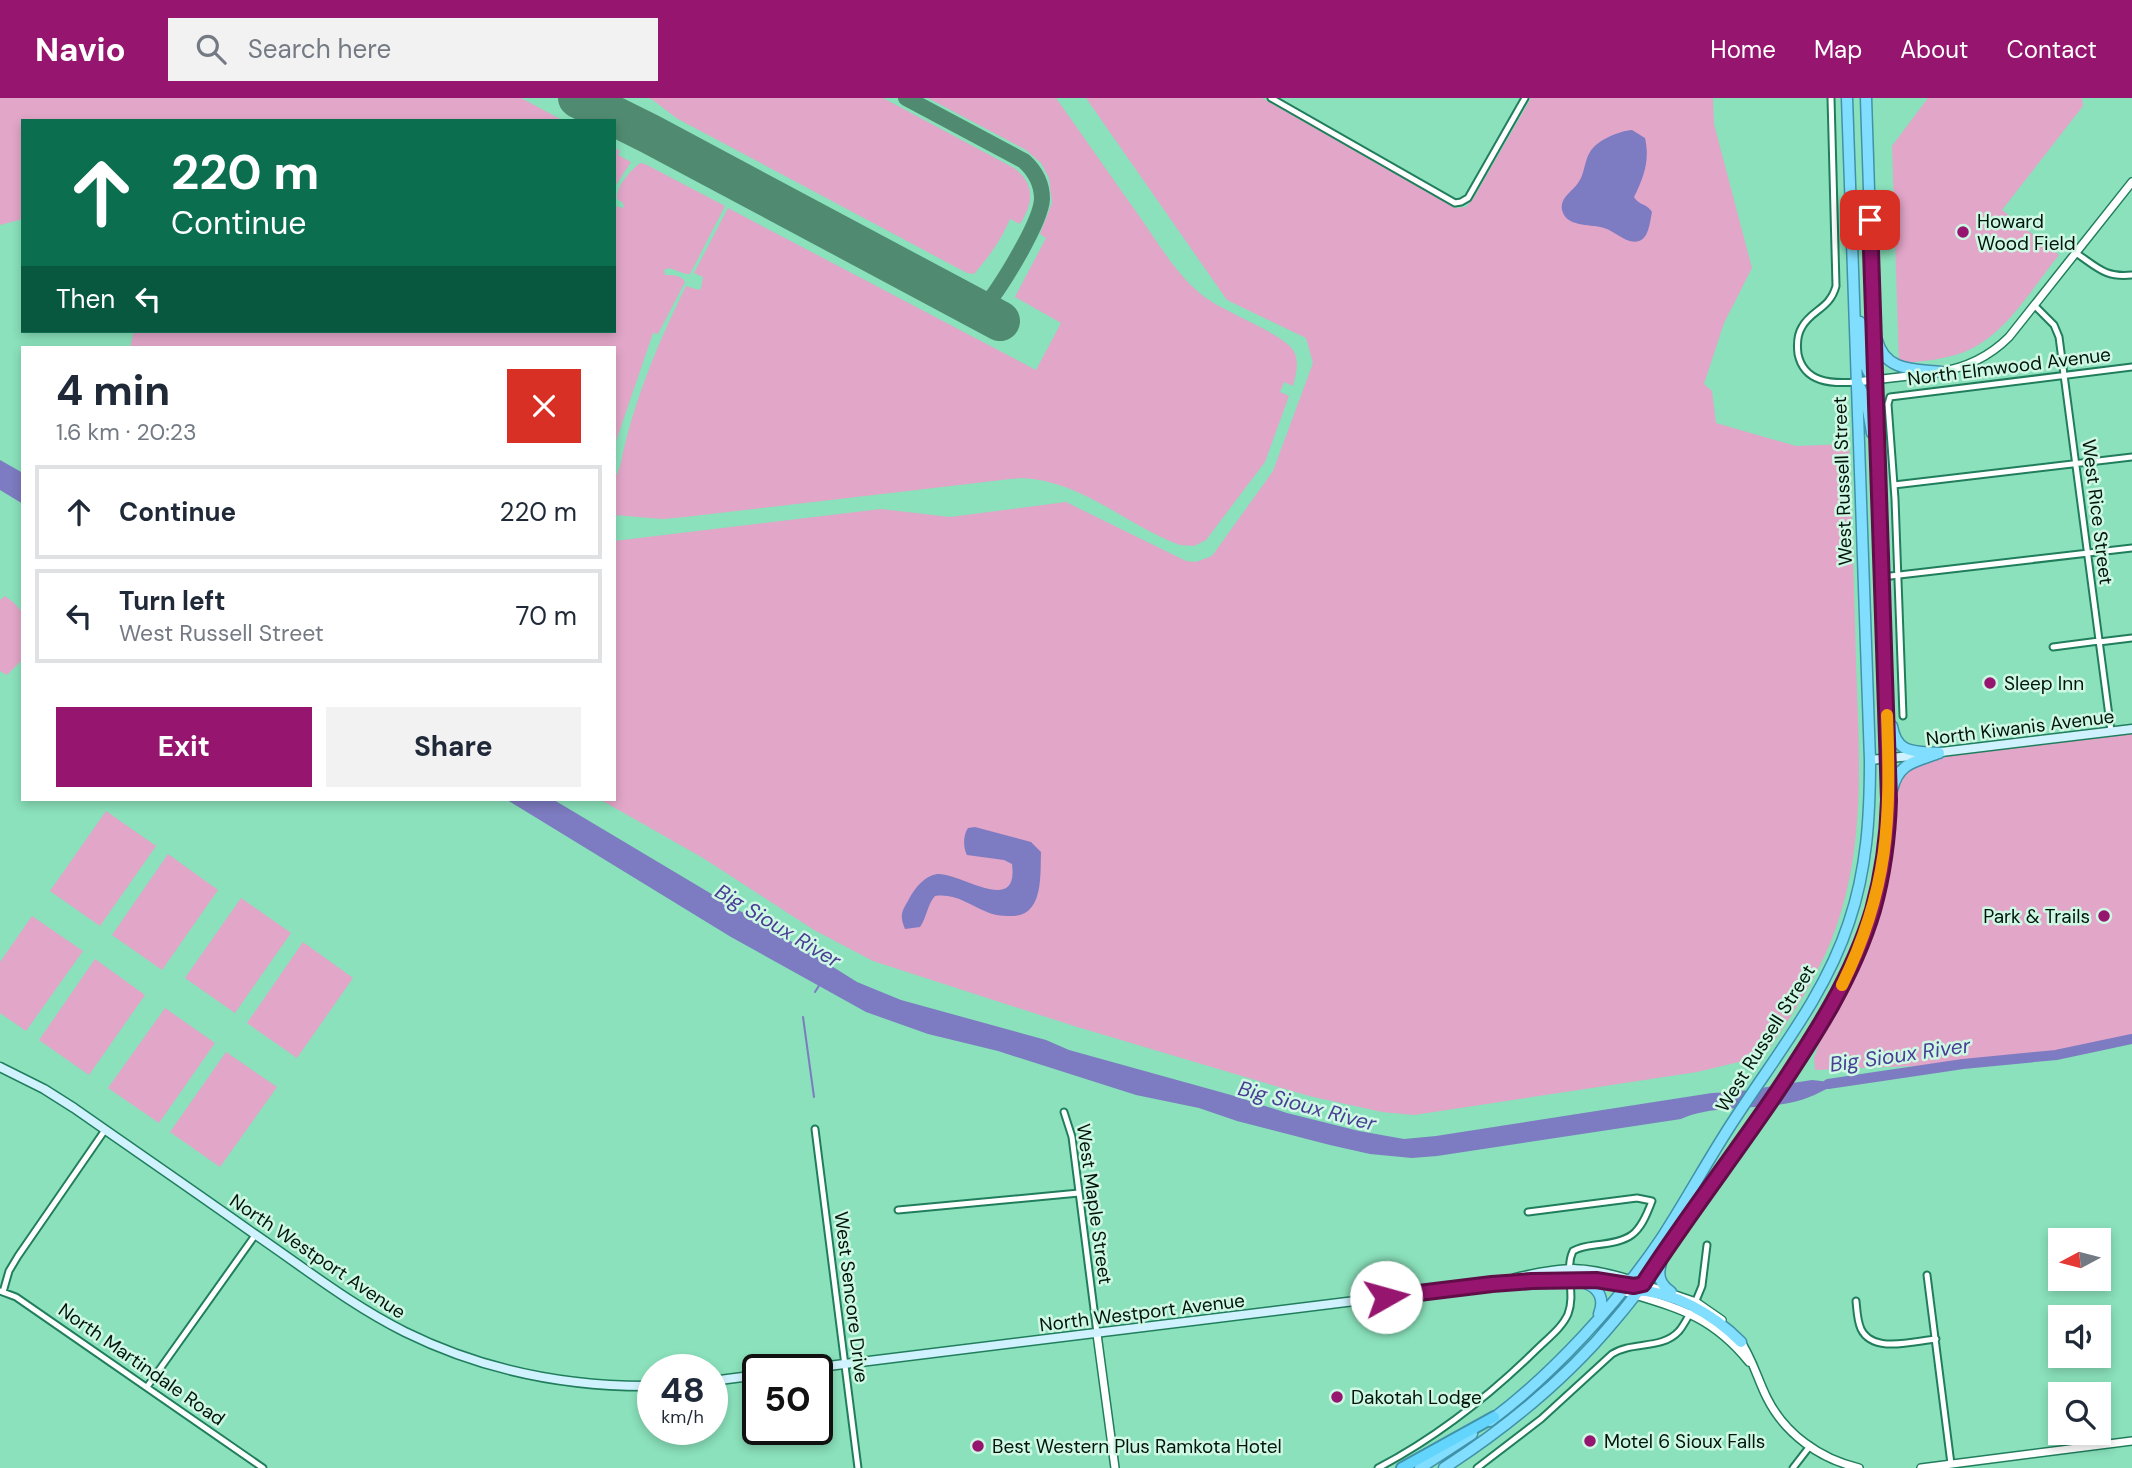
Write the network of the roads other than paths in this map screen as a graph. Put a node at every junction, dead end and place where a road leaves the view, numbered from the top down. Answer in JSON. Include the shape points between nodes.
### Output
{"nodes":[{"id":1,"x":1271,"y":98,"type":"edge"},
{"id":2,"x":1525,"y":98,"type":"edge"},
{"id":3,"x":1831,"y":98,"type":"edge"},
{"id":4,"x":1847,"y":98,"type":"edge"},
{"id":5,"x":1866,"y":98,"type":"edge"},
{"id":6,"x":2132,"y":182,"type":"edge"},
{"id":7,"x":2076,"y":253,"type":"junction"},
{"id":8,"x":2132,"y":275,"type":"edge"},
{"id":9,"x":1853,"y":280,"type":"junction"},
{"id":10,"x":1873,"y":305,"type":"junction"},
{"id":11,"x":2035,"y":306,"type":"junction"},
{"id":12,"x":2132,"y":367,"type":"edge"},
{"id":13,"x":1941,"y":372,"type":"junction"},
{"id":14,"x":2064,"y":375,"type":"junction"},
{"id":15,"x":1875,"y":380,"type":"junction"},
{"id":16,"x":1856,"y":382,"type":"junction"},
{"id":17,"x":2132,"y":457,"type":"edge"},
{"id":18,"x":2076,"y":463,"type":"junction"},
{"id":19,"x":1878,"y":468,"type":"junction"},
{"id":20,"x":1894,"y":485,"type":"junction"},
{"id":21,"x":2132,"y":548,"type":"edge"},
{"id":22,"x":2087,"y":552,"type":"junction"},
{"id":23,"x":1898,"y":576,"type":"junction"},
{"id":24,"x":1882,"y":577,"type":"junction"},
{"id":25,"x":2132,"y":638,"type":"edge"},
{"id":26,"x":2099,"y":641,"type":"junction"},
{"id":27,"x":2053,"y":647,"type":"dead end"},
{"id":28,"x":1886,"y":687,"type":"junction"},
{"id":29,"x":1903,"y":716,"type":"dead end"},
{"id":30,"x":2132,"y":729,"type":"edge"},
{"id":31,"x":2111,"y":731,"type":"junction"},
{"id":32,"x":1939,"y":752,"type":"junction"},
{"id":33,"x":1888,"y":759,"type":"junction"},
{"id":34,"x":1870,"y":760,"type":"junction"},
{"id":35,"x":1889,"y":812,"type":"junction"},
{"id":36,"x":0,"y":1066,"type":"edge"},
{"id":37,"x":1064,"y":1112,"type":"dead end"},
{"id":38,"x":815,"y":1129,"type":"dead end"},
{"id":39,"x":105,"y":1130,"type":"junction"},
{"id":40,"x":1079,"y":1193,"type":"junction"},
{"id":41,"x":898,"y":1210,"type":"dead end"},
{"id":42,"x":1528,"y":1212,"type":"dead end"},
{"id":43,"x":256,"y":1234,"type":"junction"},
{"id":44,"x":1707,"y":1245,"type":"dead end"},
{"id":45,"x":1668,"y":1249,"type":"junction"},
{"id":46,"x":1570,"y":1268,"type":"junction"},
{"id":47,"x":1927,"y":1275,"type":"dead end"},
{"id":48,"x":1575,"y":1281,"type":"junction"},
{"id":49,"x":1492,"y":1284,"type":"junction"},
{"id":50,"x":1626,"y":1285,"type":"junction"},
{"id":51,"x":1639,"y":1290,"type":"junction"},
{"id":52,"x":2,"y":1292,"type":"edge"},
{"id":53,"x":1671,"y":1292,"type":"junction"},
{"id":54,"x":1856,"y":1301,"type":"dead end"},
{"id":55,"x":1693,"y":1307,"type":"junction"},
{"id":56,"x":1597,"y":1318,"type":"junction"},
{"id":57,"x":1097,"y":1334,"type":"junction"},
{"id":58,"x":1936,"y":1339,"type":"junction"},
{"id":59,"x":1741,"y":1342,"type":"joint"},
{"id":60,"x":845,"y":1364,"type":"junction"},
{"id":61,"x":833,"y":1365,"type":"edge"},
{"id":62,"x":1756,"y":1371,"type":"junction"},
{"id":63,"x":637,"y":1386,"type":"edge"},
{"id":64,"x":147,"y":1387,"type":"junction"},
{"id":65,"x":1494,"y":1417,"type":"junction"},
{"id":66,"x":2132,"y":1441,"type":"edge"},
{"id":67,"x":1810,"y":1446,"type":"junction"},
{"id":68,"x":1951,"y":1464,"type":"junction"},
{"id":69,"x":1447,"y":1467,"type":"edge"},
{"id":70,"x":263,"y":1468,"type":"edge"},
{"id":71,"x":859,"y":1468,"type":"edge"},
{"id":72,"x":1115,"y":1468,"type":"edge"},
{"id":73,"x":1378,"y":1468,"type":"edge"},
{"id":74,"x":1402,"y":1468,"type":"edge"},
{"id":75,"x":1420,"y":1468,"type":"edge"},
{"id":76,"x":1477,"y":1468,"type":"edge"},
{"id":77,"x":1793,"y":1468,"type":"edge"},
{"id":78,"x":1859,"y":1468,"type":"edge"},
{"id":79,"x":1921,"y":1468,"type":"edge"}],
"edges":[{"from":1,"to":2,"type":"street","via":[[1455,202],[1468,198]]},
{"from":3,"to":16,"type":"street","name":"West Russell Street","via":[[1836,286],[1830,300],[1802,326],[1798,349],[1802,365],[1814,378]]},
{"from":4,"to":9,"type":"highway","name":"West Russell Street"},
{"from":5,"to":10,"type":"highway","name":"West Russell Street"},
{"from":6,"to":7,"type":"street"},
{"from":7,"to":8,"type":"street","via":[[2108,275]]},
{"from":7,"to":11,"type":"street"},
{"from":9,"to":15,"type":"highway","via":[[1866,365]]},
{"from":9,"to":16,"type":"highway","name":"West Russell Street"},
{"from":10,"to":13,"type":"highway","via":[[1878,345],[1888,361],[1902,368]]},
{"from":10,"to":15,"type":"highway","name":"West Russell Street"},
{"from":11,"to":13,"type":"street","via":[[1993,351]]},
{"from":11,"to":14,"type":"street","name":"West Rice Street","via":[[2057,330]]},
{"from":12,"to":14,"type":"street","name":"North Elmwood Avenue"},
{"from":13,"to":15,"type":"street"},
{"from":14,"to":18,"type":"street","name":"West Rice Street"},
{"from":14,"to":20,"type":"street","name":"North Elmwood Avenue","via":[[1890,397]]},
{"from":15,"to":16,"type":"street"},
{"from":15,"to":19,"type":"highway","name":"West Russell Street"},
{"from":16,"to":19,"type":"highway","via":[[1866,399]]},
{"from":16,"to":34,"type":"highway","name":"West Russell Street"},
{"from":17,"to":18,"type":"street"},
{"from":18,"to":20,"type":"street"},
{"from":18,"to":22,"type":"street","name":"West Rice Street"},
{"from":19,"to":24,"type":"highway","name":"West Russell Street"},
{"from":20,"to":23,"type":"street"},
{"from":21,"to":22,"type":"street"},
{"from":22,"to":23,"type":"street"},
{"from":22,"to":26,"type":"street","name":"West Rice Street"},
{"from":23,"to":24,"type":"street"},
{"from":23,"to":29,"type":"street"},
{"from":24,"to":28,"type":"highway","name":"West Russell Street"},
{"from":25,"to":26,"type":"street"},
{"from":26,"to":27,"type":"street"},
{"from":26,"to":31,"type":"street","name":"West Rice Street"},
{"from":28,"to":32,"type":"highway","via":[[1897,742],[1911,751]]},
{"from":28,"to":33,"type":"highway","name":"West Russell Street"},
{"from":30,"to":31,"type":"main road","name":"North Kiwanis Avenue"},
{"from":31,"to":32,"type":"main road","name":"North Kiwanis Avenue"},
{"from":32,"to":33,"type":"main road","name":"North Kiwanis Avenue"},
{"from":32,"to":35,"type":"highway","via":[[1898,773]]},
{"from":33,"to":34,"type":"main road","name":"North Kiwanis Avenue"},
{"from":33,"to":35,"type":"highway","name":"West Russell Street"},
{"from":34,"to":50,"type":"highway","name":"West Russell Street","via":[[1864,862],[1849,923],[1819,990],[1661,1238]]},
{"from":35,"to":45,"type":"highway","name":"West Russell Street","via":[[1881,877],[1867,928],[1835,1000],[1804,1054]]},
{"from":36,"to":39,"type":"main road","name":"North Westport Avenue"},
{"from":37,"to":40,"type":"street","name":"West Maple Street"},
{"from":38,"to":60,"type":"street","name":"West Sencore Drive"},
{"from":39,"to":43,"type":"main road","name":"North Westport Avenue"},
{"from":39,"to":52,"type":"street","via":[[18,1256]]},
{"from":40,"to":41,"type":"street"},
{"from":40,"to":57,"type":"street","name":"West Maple Street"},
{"from":42,"to":46,"type":"street","via":[[1637,1198],[1652,1201],[1635,1234],[1622,1241],[1576,1249]]},
{"from":43,"to":63,"type":"main road","name":"North Westport Avenue","via":[[374,1314],[437,1346],[536,1377]]},
{"from":43,"to":64,"type":"street"},
{"from":44,"to":55,"type":"street","via":[[1702,1286]]},
{"from":45,"to":51,"type":"highway","name":"West Russell Street"},
{"from":45,"to":53,"type":"highway","via":[[1659,1272],[1660,1282]]},
{"from":46,"to":48,"type":"street"},
{"from":46,"to":49,"type":"main road","name":"North Westport Avenue"},
{"from":46,"to":50,"type":"main road","name":"North Westport Avenue","via":[[1591,1269]]},
{"from":47,"to":58,"type":"street"},
{"from":48,"to":49,"type":"main road","name":"North Westport Avenue"},
{"from":48,"to":50,"type":"highway"},
{"from":48,"to":56,"type":"highway","via":[[1593,1286],[1601,1296]]},
{"from":48,"to":73,"type":"street","via":[[1563,1324],[1515,1371],[1469,1410]]},
{"from":49,"to":57,"type":"main road","name":"North Westport Avenue"},
{"from":50,"to":51,"type":"highway"},
{"from":50,"to":56,"type":"highway","name":"West Russell Street"},
{"from":51,"to":53,"type":"street"},
{"from":51,"to":55,"type":"highway"},
{"from":51,"to":69,"type":"highway","name":"West Russell Street","via":[[1550,1387]]},
{"from":52,"to":64,"type":"street","name":"North Martindale Road"},
{"from":53,"to":55,"type":"street"},
{"from":54,"to":58,"type":"street","via":[[1861,1328],[1874,1342]]},
{"from":55,"to":59,"type":"highway"},
{"from":55,"to":62,"type":"street"},
{"from":55,"to":76,"type":"street","via":[[1670,1339],[1612,1354],[1541,1419]]},
{"from":56,"to":65,"type":"highway","name":"West Russell Street","via":[[1543,1376]]},
{"from":57,"to":60,"type":"main road","name":"North Westport Avenue"},
{"from":57,"to":72,"type":"street","name":"West Maple Street"},
{"from":58,"to":68,"type":"street"},
{"from":59,"to":62,"type":"street"},
{"from":60,"to":61,"type":"main road","name":"North Westport Avenue"},
{"from":60,"to":71,"type":"street","name":"West Sencore Drive"},
{"from":62,"to":67,"type":"street","via":[[1778,1416]]},
{"from":64,"to":70,"type":"street","name":"North Martindale Road"},
{"from":65,"to":74,"type":"highway"},
{"from":65,"to":75,"type":"highway","name":"West Russell Street"},
{"from":66,"to":68,"type":"street"},
{"from":67,"to":77,"type":"street"},
{"from":67,"to":78,"type":"street"},
{"from":68,"to":79,"type":"street"}]}
